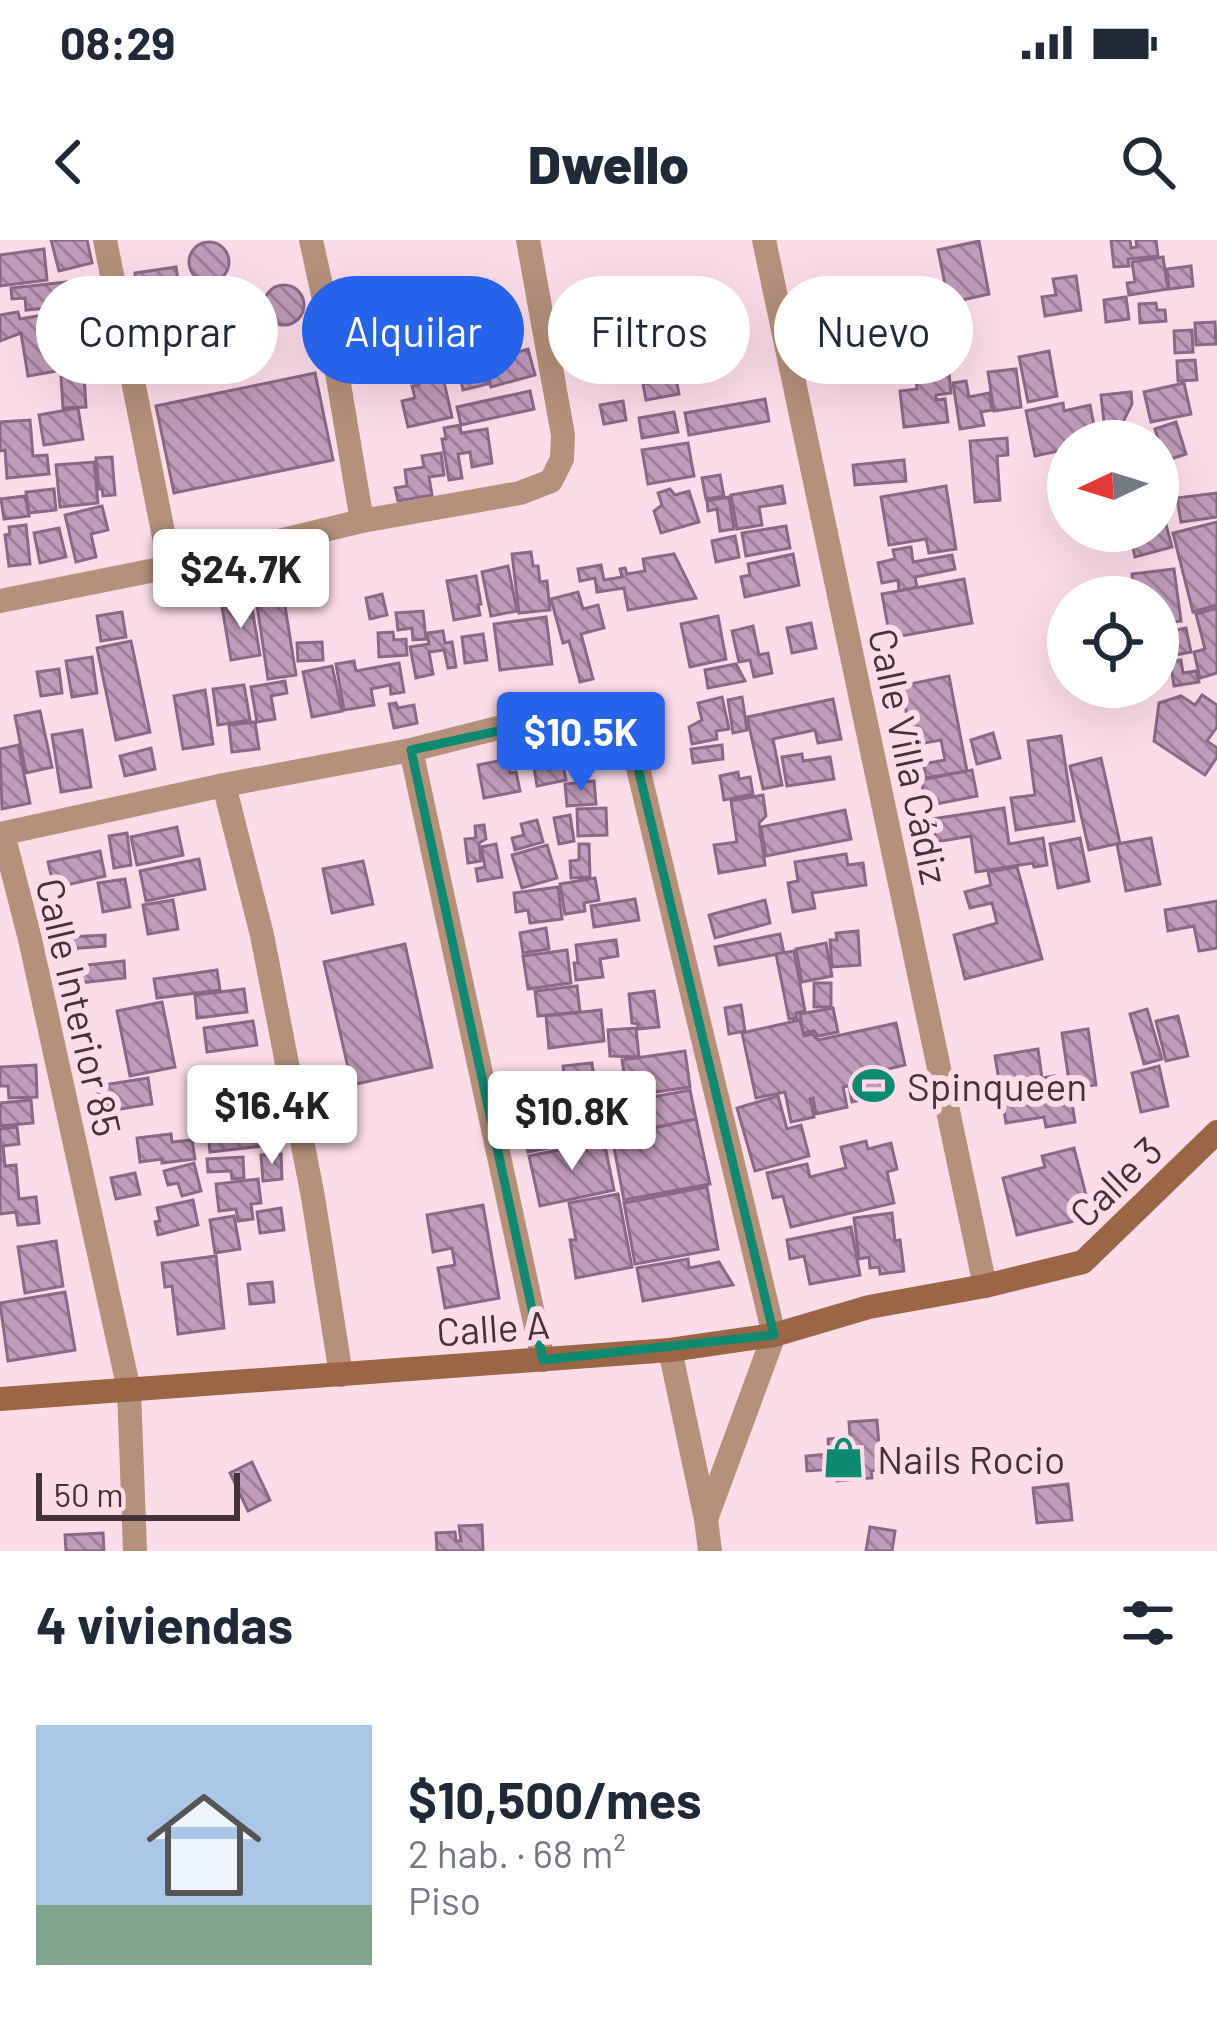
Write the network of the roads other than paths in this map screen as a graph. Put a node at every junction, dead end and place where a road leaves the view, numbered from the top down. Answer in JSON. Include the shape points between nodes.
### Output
{"nodes":[{"id":1,"x":105,"y":240,"type":"edge"},
{"id":2,"x":311,"y":240,"type":"edge"},
{"id":3,"x":528,"y":240,"type":"edge"},
{"id":4,"x":764,"y":240,"type":"edge"},
{"id":5,"x":362,"y":521,"type":"junction"},
{"id":6,"x":170,"y":567,"type":"junction"},
{"id":7,"x":0,"y":602,"type":"edge"},
{"id":8,"x":411,"y":750,"type":"junction"},
{"id":9,"x":224,"y":785,"type":"junction"},
{"id":10,"x":2,"y":834,"type":"edge"},
{"id":11,"x":1217,"y":1132,"type":"edge"},
{"id":12,"x":985,"y":1286,"type":"junction"},
{"id":13,"x":774,"y":1335,"type":"junction"},
{"id":14,"x":670,"y":1350,"type":"junction"},
{"id":15,"x":543,"y":1360,"type":"junction"},
{"id":16,"x":341,"y":1375,"type":"junction"},
{"id":17,"x":129,"y":1390,"type":"junction"},
{"id":18,"x":0,"y":1400,"type":"edge"},
{"id":19,"x":706,"y":1519,"type":"junction"},
{"id":20,"x":135,"y":1551,"type":"edge"},
{"id":21,"x":710,"y":1551,"type":"edge"}],
"edges":[{"from":1,"to":6,"type":"street"},
{"from":2,"to":5,"type":"street"},
{"from":3,"to":5,"type":"street","via":[[563,434],[550,481],[520,494]]},
{"from":4,"to":12,"type":"street","name":"Calle Villa Cádiz"},
{"from":5,"to":6,"type":"street"},
{"from":6,"to":7,"type":"street"},
{"from":8,"to":9,"type":"street"},
{"from":8,"to":13,"type":"street","via":[[569,710],[611,715],[624,729]]},
{"from":8,"to":15,"type":"street"},
{"from":9,"to":10,"type":"street"},
{"from":9,"to":16,"type":"street","via":[[266,957]]},
{"from":10,"to":17,"type":"street","name":"Calle Interior 85"},
{"from":11,"to":12,"type":"street","name":"Calle 3","via":[[1083,1262]]},
{"from":12,"to":13,"type":"street","name":"Calle A"},
{"from":13,"to":14,"type":"street","name":"Calle A"},
{"from":13,"to":19,"type":"street"},
{"from":14,"to":15,"type":"street","name":"Calle A"},
{"from":14,"to":19,"type":"street"},
{"from":15,"to":16,"type":"street","name":"Calle A"},
{"from":16,"to":17,"type":"street","name":"Calle A"},
{"from":17,"to":18,"type":"street","name":"Calle A"},
{"from":17,"to":20,"type":"street","name":"Calle Interior 85"},
{"from":19,"to":21,"type":"street"}]}
